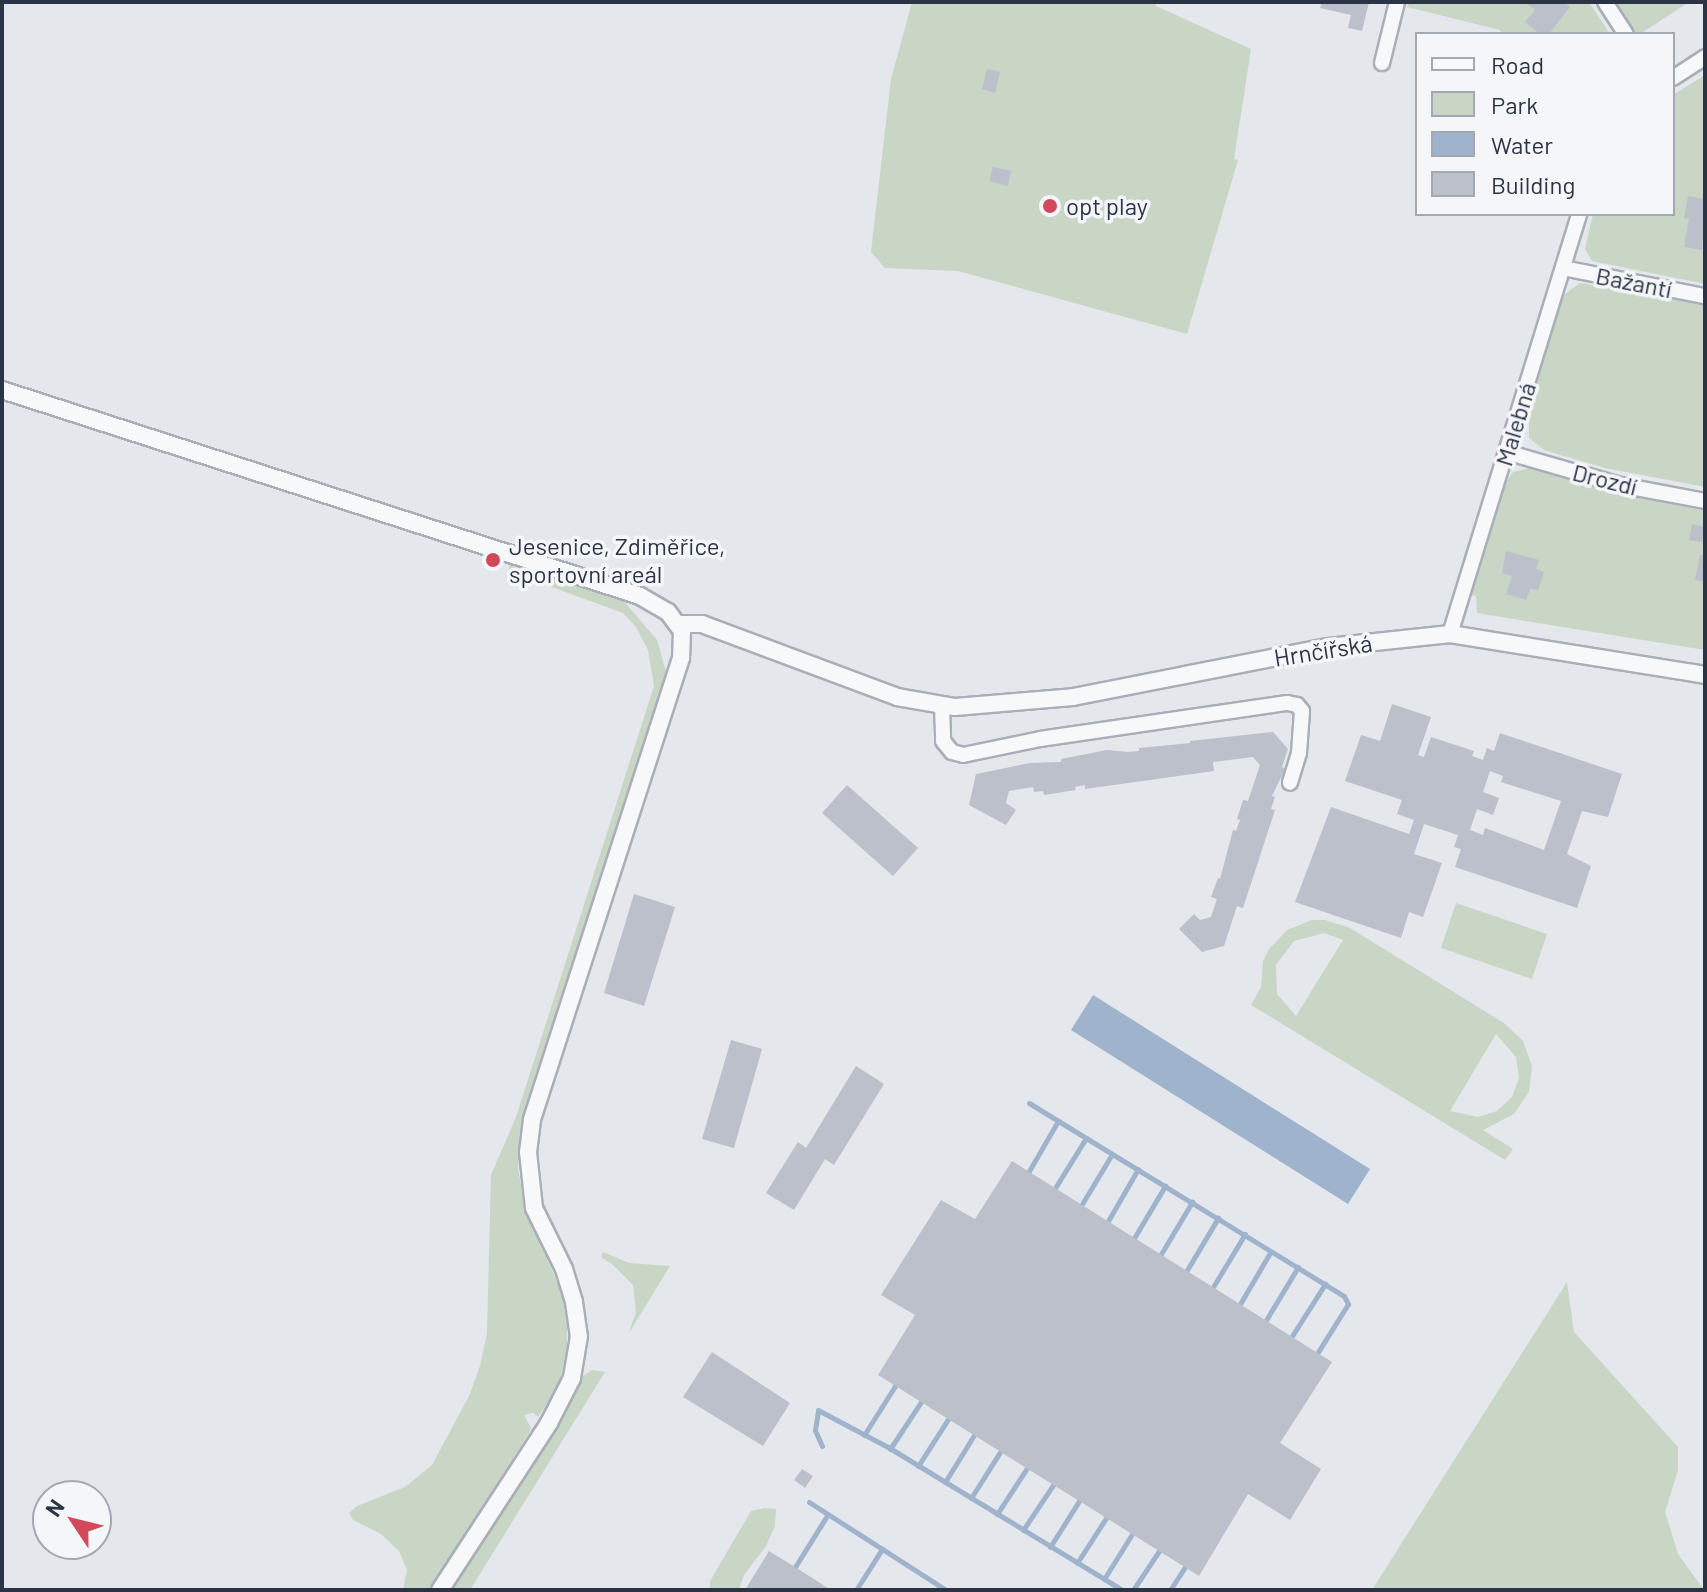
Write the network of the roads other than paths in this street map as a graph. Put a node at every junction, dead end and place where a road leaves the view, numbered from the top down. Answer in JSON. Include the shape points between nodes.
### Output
{"nodes":[{"id":1,"x":1397,"y":2,"type":"edge"},
{"id":2,"x":1605,"y":2,"type":"edge"},
{"id":3,"x":1625,"y":32,"type":"edge"},
{"id":4,"x":1705,"y":57,"type":"edge"},
{"id":5,"x":1382,"y":63,"type":"dead end"},
{"id":6,"x":1675,"y":77,"type":"edge"},
{"id":7,"x":1578,"y":216,"type":"edge"},
{"id":8,"x":1563,"y":268,"type":"junction"},
{"id":9,"x":1705,"y":296,"type":"edge"},
{"id":10,"x":2,"y":390,"type":"edge"},
{"id":11,"x":1506,"y":452,"type":"junction"},
{"id":12,"x":1705,"y":501,"type":"edge"},
{"id":13,"x":678,"y":624,"type":"junction"},
{"id":14,"x":1450,"y":634,"type":"junction"},
{"id":15,"x":1705,"y":675,"type":"edge"},
{"id":16,"x":942,"y":706,"type":"junction"},
{"id":17,"x":1290,"y":783,"type":"dead end"},
{"id":18,"x":440,"y":1590,"type":"edge"}],
"edges":[{"from":1,"to":5,"type":"street"},
{"from":2,"to":3,"type":"street"},
{"from":4,"to":6,"type":"street"},
{"from":7,"to":8,"type":"street","name":"Malebná"},
{"from":8,"to":9,"type":"street","name":"Bažantí"},
{"from":8,"to":11,"type":"street","name":"Malebná"},
{"from":10,"to":13,"type":"street","via":[[640,596],[661,606]]},
{"from":11,"to":12,"type":"street","name":"Drozdí","via":[[1620,485]]},
{"from":11,"to":14,"type":"street","name":"Malebná"},
{"from":13,"to":16,"type":"street","name":"Hrnčířská","via":[[695,622],[881,692]]},
{"from":13,"to":18,"type":"street","via":[[681,658],[532,1120],[528,1152],[534,1208],[574,1302],[579,1336],[572,1378],[549,1423]]},
{"from":14,"to":15,"type":"street","name":"Hrnčířská"},
{"from":14,"to":16,"type":"street","name":"Hrnčířská","via":[[1328,647],[1060,699]]},
{"from":16,"to":17,"type":"street","name":"Hrnčířská","via":[[943,741],[963,755],[1040,739],[1297,705],[1302,711],[1299,753]]}]}
